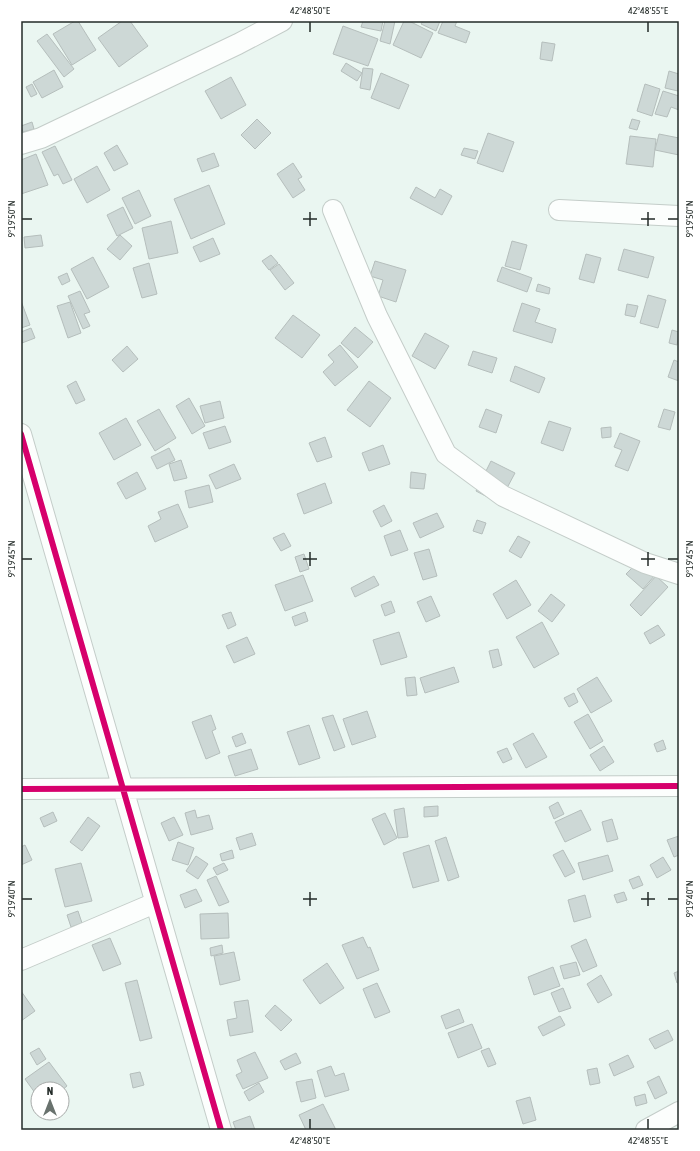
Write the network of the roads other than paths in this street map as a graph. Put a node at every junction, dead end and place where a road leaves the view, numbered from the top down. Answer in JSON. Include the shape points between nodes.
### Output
{"nodes":[{"id":1,"x":282,"y":21,"type":"edge"},
{"id":2,"x":21,"y":144,"type":"edge"},
{"id":3,"x":333,"y":210,"type":"dead end"},
{"id":4,"x":560,"y":210,"type":"dead end"},
{"id":5,"x":679,"y":216,"type":"edge"},
{"id":6,"x":21,"y":434,"type":"edge"},
{"id":7,"x":679,"y":574,"type":"edge"},
{"id":8,"x":679,"y":786,"type":"edge"},
{"id":9,"x":21,"y":789,"type":"edge"},
{"id":10,"x":122,"y":789,"type":"junction"},
{"id":11,"x":155,"y":903,"type":"junction"},
{"id":12,"x":21,"y":960,"type":"edge"},
{"id":13,"x":679,"y":1112,"type":"edge"},
{"id":14,"x":221,"y":1130,"type":"edge"},
{"id":15,"x":646,"y":1130,"type":"edge"}],
"edges":[{"from":1,"to":2,"type":"street","via":[[41,138]]},
{"from":3,"to":7,"type":"street","via":[[377,316],[446,454],[503,496],[645,564]]},
{"from":4,"to":5,"type":"street"},
{"from":6,"to":10,"type":"street"},
{"from":8,"to":10,"type":"street"},
{"from":9,"to":10,"type":"street"},
{"from":10,"to":11,"type":"street"},
{"from":11,"to":12,"type":"street"},
{"from":11,"to":14,"type":"street"},
{"from":13,"to":15,"type":"street"}]}
